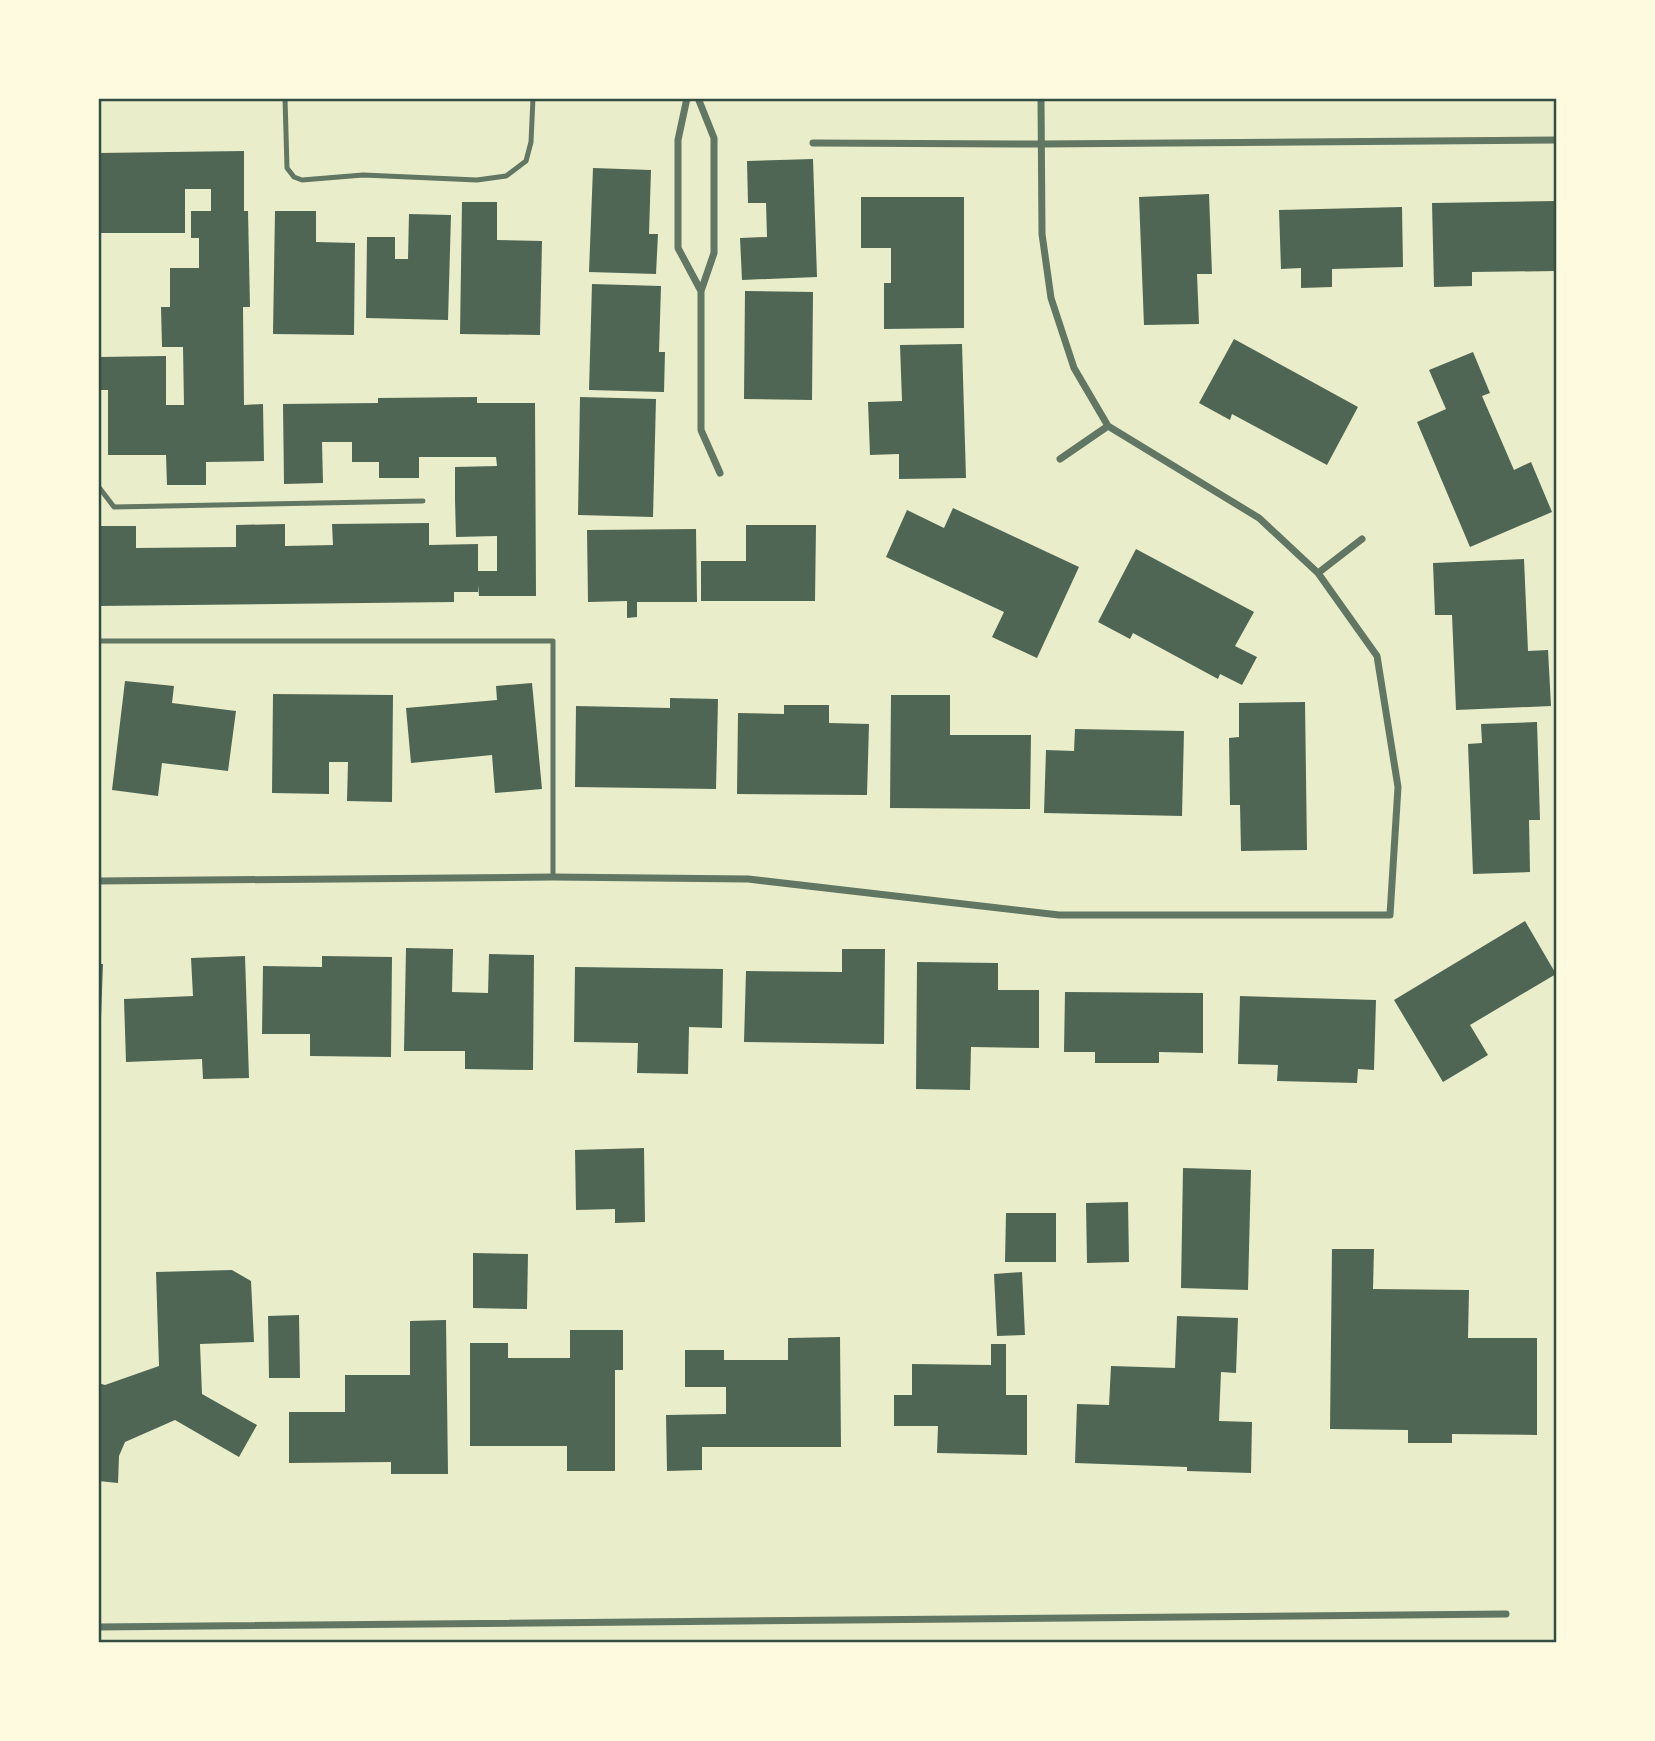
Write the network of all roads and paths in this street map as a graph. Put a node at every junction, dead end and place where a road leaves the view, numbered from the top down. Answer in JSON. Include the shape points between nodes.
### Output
{"nodes":[{"id":1,"x":285,"y":98,"type":"edge"},
{"id":2,"x":533,"y":98,"type":"edge"},
{"id":3,"x":687,"y":98,"type":"edge"},
{"id":4,"x":698,"y":98,"type":"edge"},
{"id":5,"x":1041,"y":98,"type":"edge"},
{"id":6,"x":1557,"y":140,"type":"edge"},
{"id":7,"x":813,"y":143,"type":"dead end"},
{"id":8,"x":1041,"y":144,"type":"junction"},
{"id":9,"x":701,"y":291,"type":"junction"},
{"id":10,"x":1108,"y":426,"type":"junction"},
{"id":11,"x":1060,"y":459,"type":"dead end"},
{"id":12,"x":720,"y":473,"type":"dead end"},
{"id":13,"x":98,"y":486,"type":"edge"},
{"id":14,"x":423,"y":501,"type":"dead end"},
{"id":15,"x":1362,"y":539,"type":"dead end"},
{"id":16,"x":1318,"y":573,"type":"junction"},
{"id":17,"x":98,"y":641,"type":"edge"},
{"id":18,"x":553,"y":877,"type":"junction"},
{"id":19,"x":98,"y":881,"type":"edge"},
{"id":20,"x":1506,"y":1614,"type":"dead end"},
{"id":21,"x":98,"y":1627,"type":"edge"}],
"edges":[{"from":1,"to":2,"type":"lane","via":[[287,168],[294,177],[412,175],[477,180],[506,176],[526,161]]},
{"from":3,"to":9,"type":"street","via":[[678,140],[678,248]]},
{"from":4,"to":9,"type":"street","via":[[714,138],[714,253]]},
{"from":5,"to":8,"type":"street"},
{"from":6,"to":8,"type":"street"},
{"from":7,"to":8,"type":"street"},
{"from":8,"to":10,"type":"street","via":[[1042,234],[1051,298],[1073,368]]},
{"from":9,"to":12,"type":"street","via":[[701,430]]},
{"from":10,"to":11,"type":"street"},
{"from":10,"to":16,"type":"street","via":[[1259,518]]},
{"from":13,"to":14,"type":"lane","via":[[114,507]]},
{"from":15,"to":16,"type":"street"},
{"from":16,"to":18,"type":"street","via":[[1377,656],[1398,787],[1390,915],[1059,915],[748,879]]},
{"from":17,"to":18,"type":"lane","via":[[553,641]]},
{"from":18,"to":19,"type":"street"},
{"from":20,"to":21,"type":"street"}]}
